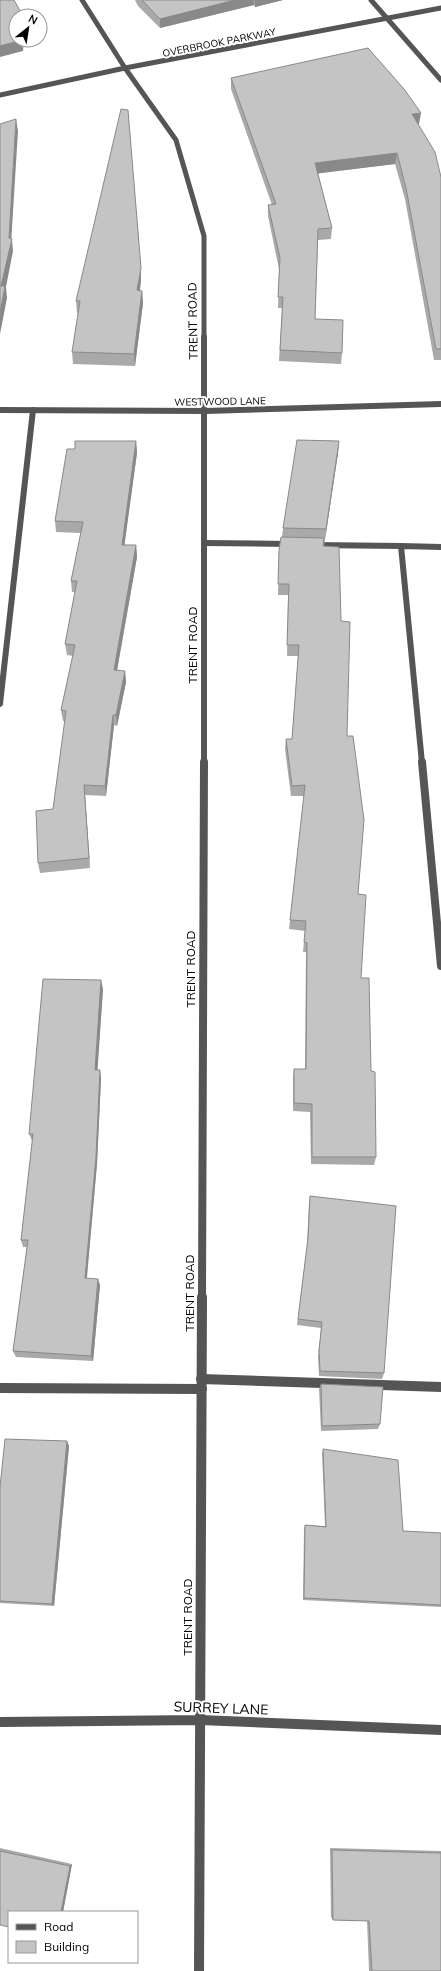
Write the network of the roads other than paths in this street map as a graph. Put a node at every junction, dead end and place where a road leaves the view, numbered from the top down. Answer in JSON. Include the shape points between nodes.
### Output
{"nodes":[{"id":1,"x":82,"y":0,"type":"edge"},
{"id":2,"x":371,"y":0,"type":"edge"},
{"id":3,"x":441,"y":8,"type":"edge"},
{"id":4,"x":388,"y":19,"type":"junction"},
{"id":5,"x":125,"y":68,"type":"junction"},
{"id":6,"x":441,"y":80,"type":"edge"},
{"id":7,"x":0,"y":96,"type":"edge"},
{"id":8,"x":441,"y":404,"type":"edge"},
{"id":9,"x":0,"y":410,"type":"edge"},
{"id":10,"x":33,"y":410,"type":"junction"},
{"id":11,"x":205,"y":411,"type":"junction"},
{"id":12,"x":205,"y":543,"type":"junction"},
{"id":13,"x":299,"y":544,"type":"edge"},
{"id":14,"x":307,"y":545,"type":"edge"},
{"id":15,"x":401,"y":546,"type":"junction"},
{"id":16,"x":441,"y":547,"type":"edge"},
{"id":17,"x":0,"y":704,"type":"edge"},
{"id":18,"x":441,"y":966,"type":"edge"},
{"id":19,"x":202,"y":1379,"type":"junction"},
{"id":20,"x":441,"y":1387,"type":"edge"},
{"id":21,"x":0,"y":1388,"type":"edge"},
{"id":22,"x":202,"y":1389,"type":"junction"},
{"id":23,"x":200,"y":1720,"type":"junction"},
{"id":24,"x":0,"y":1722,"type":"edge"},
{"id":25,"x":441,"y":1730,"type":"edge"},
{"id":26,"x":199,"y":1971,"type":"edge"}],
"edges":[{"from":1,"to":5,"type":"street","name":"TRENT ROAD"},
{"from":2,"to":4,"type":"street"},
{"from":3,"to":4,"type":"street","name":"OVERBROOK PARKWAY"},
{"from":4,"to":5,"type":"street","name":"OVERBROOK PARKWAY"},
{"from":4,"to":6,"type":"street"},
{"from":5,"to":7,"type":"street","name":"OVERBROOK PARKWAY"},
{"from":5,"to":11,"type":"street","name":"TRENT ROAD","via":[[176,140],[204,236]]},
{"from":8,"to":11,"type":"street","name":"WESTWOOD LANE"},
{"from":9,"to":10,"type":"street","name":"WESTWOOD LANE"},
{"from":10,"to":11,"type":"street","name":"WESTWOOD LANE"},
{"from":10,"to":17,"type":"street"},
{"from":11,"to":12,"type":"street","name":"TRENT ROAD"},
{"from":12,"to":13,"type":"street"},
{"from":12,"to":19,"type":"street","name":"TRENT ROAD"},
{"from":14,"to":15,"type":"street"},
{"from":15,"to":16,"type":"street"},
{"from":15,"to":18,"type":"street"},
{"from":19,"to":20,"type":"street"},
{"from":19,"to":22,"type":"street","name":"TRENT ROAD"},
{"from":21,"to":22,"type":"street"},
{"from":22,"to":23,"type":"street","name":"TRENT ROAD"},
{"from":23,"to":24,"type":"street","name":"SURREY LANE"},
{"from":23,"to":25,"type":"street","name":"SURREY LANE"},
{"from":23,"to":26,"type":"street","name":"TRENT ROAD"}]}
